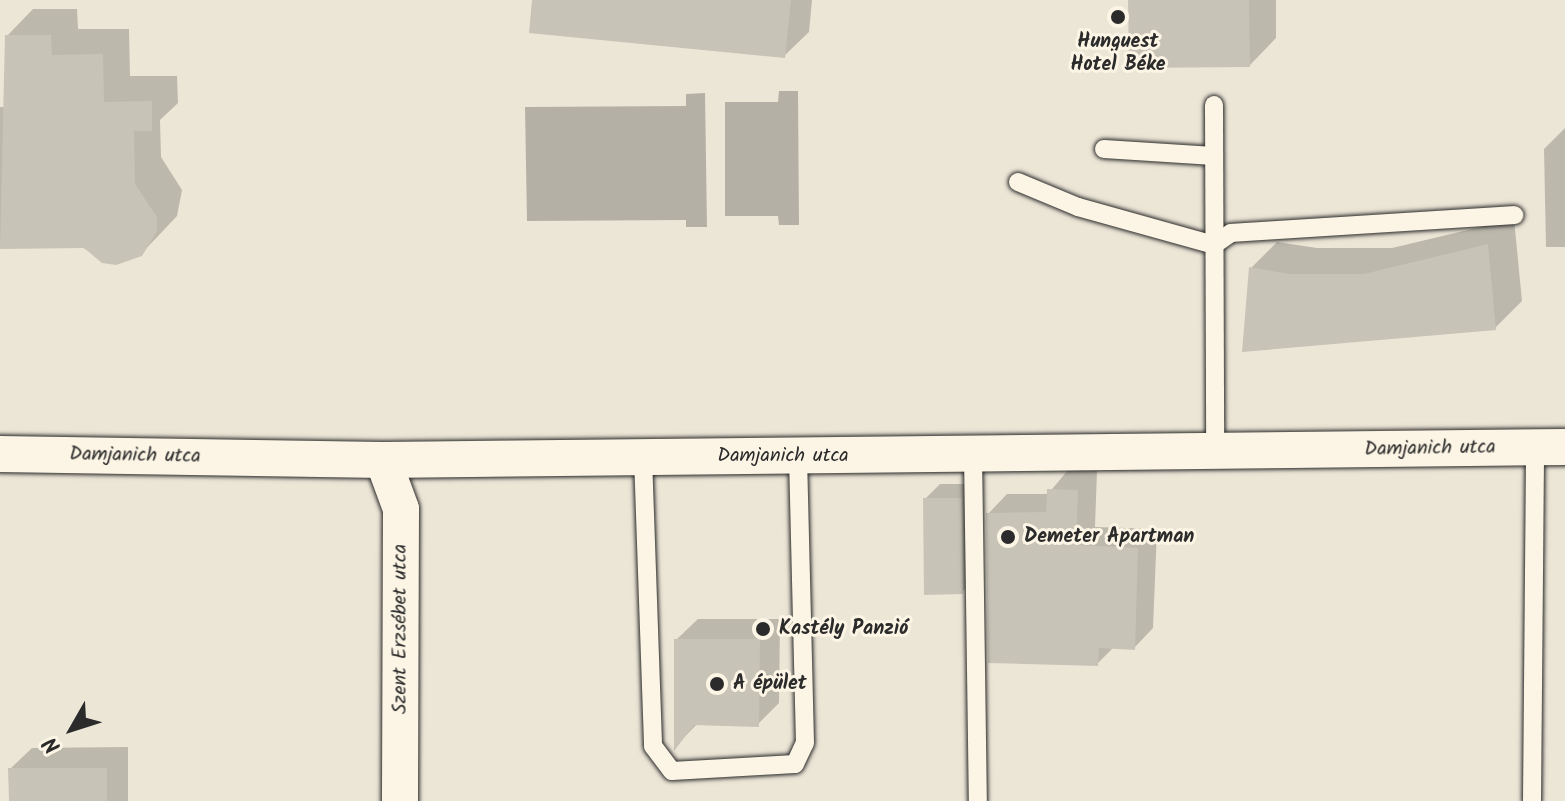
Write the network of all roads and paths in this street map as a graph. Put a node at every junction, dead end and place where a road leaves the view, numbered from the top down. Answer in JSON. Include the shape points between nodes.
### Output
{"nodes":[{"id":1,"x":1214,"y":105,"type":"dead end"},
{"id":2,"x":1104,"y":149,"type":"dead end"},
{"id":3,"x":1214,"y":156,"type":"junction"},
{"id":4,"x":1018,"y":182,"type":"dead end"},
{"id":5,"x":1514,"y":215,"type":"dead end"},
{"id":6,"x":1214,"y":245,"type":"junction"},
{"id":7,"x":1550,"y":447,"type":"edge"},
{"id":8,"x":1215,"y":451,"type":"junction"},
{"id":9,"x":0,"y":454,"type":"edge"},
{"id":10,"x":973,"y":454,"type":"junction"},
{"id":11,"x":798,"y":456,"type":"junction"},
{"id":12,"x":643,"y":457,"type":"junction"},
{"id":13,"x":383,"y":460,"type":"junction"},
{"id":14,"x":400,"y":801,"type":"edge"},
{"id":15,"x":978,"y":801,"type":"edge"},
{"id":16,"x":1532,"y":801,"type":"edge"}],
"edges":[{"from":1,"to":3,"type":"lane"},
{"from":2,"to":3,"type":"lane"},
{"from":3,"to":6,"type":"lane"},
{"from":4,"to":6,"type":"lane","via":[[1078,207]]},
{"from":5,"to":6,"type":"lane","via":[[1231,233]]},
{"from":6,"to":8,"type":"lane"},
{"from":7,"to":8,"type":"street","name":"Damjanich utca"},
{"from":7,"to":16,"type":"lane"},
{"from":8,"to":10,"type":"street","name":"Damjanich utca"},
{"from":9,"to":13,"type":"street","name":"Damjanich utca"},
{"from":10,"to":11,"type":"street","name":"Damjanich utca"},
{"from":10,"to":15,"type":"lane"},
{"from":11,"to":12,"type":"street","name":"Damjanich utca"},
{"from":11,"to":12,"type":"lane","via":[[805,743],[795,764],[672,771],[653,746]]},
{"from":12,"to":13,"type":"street","name":"Damjanich utca"},
{"from":13,"to":14,"type":"street","name":"Szent Erzsébet utca","via":[[401,509]]}]}
